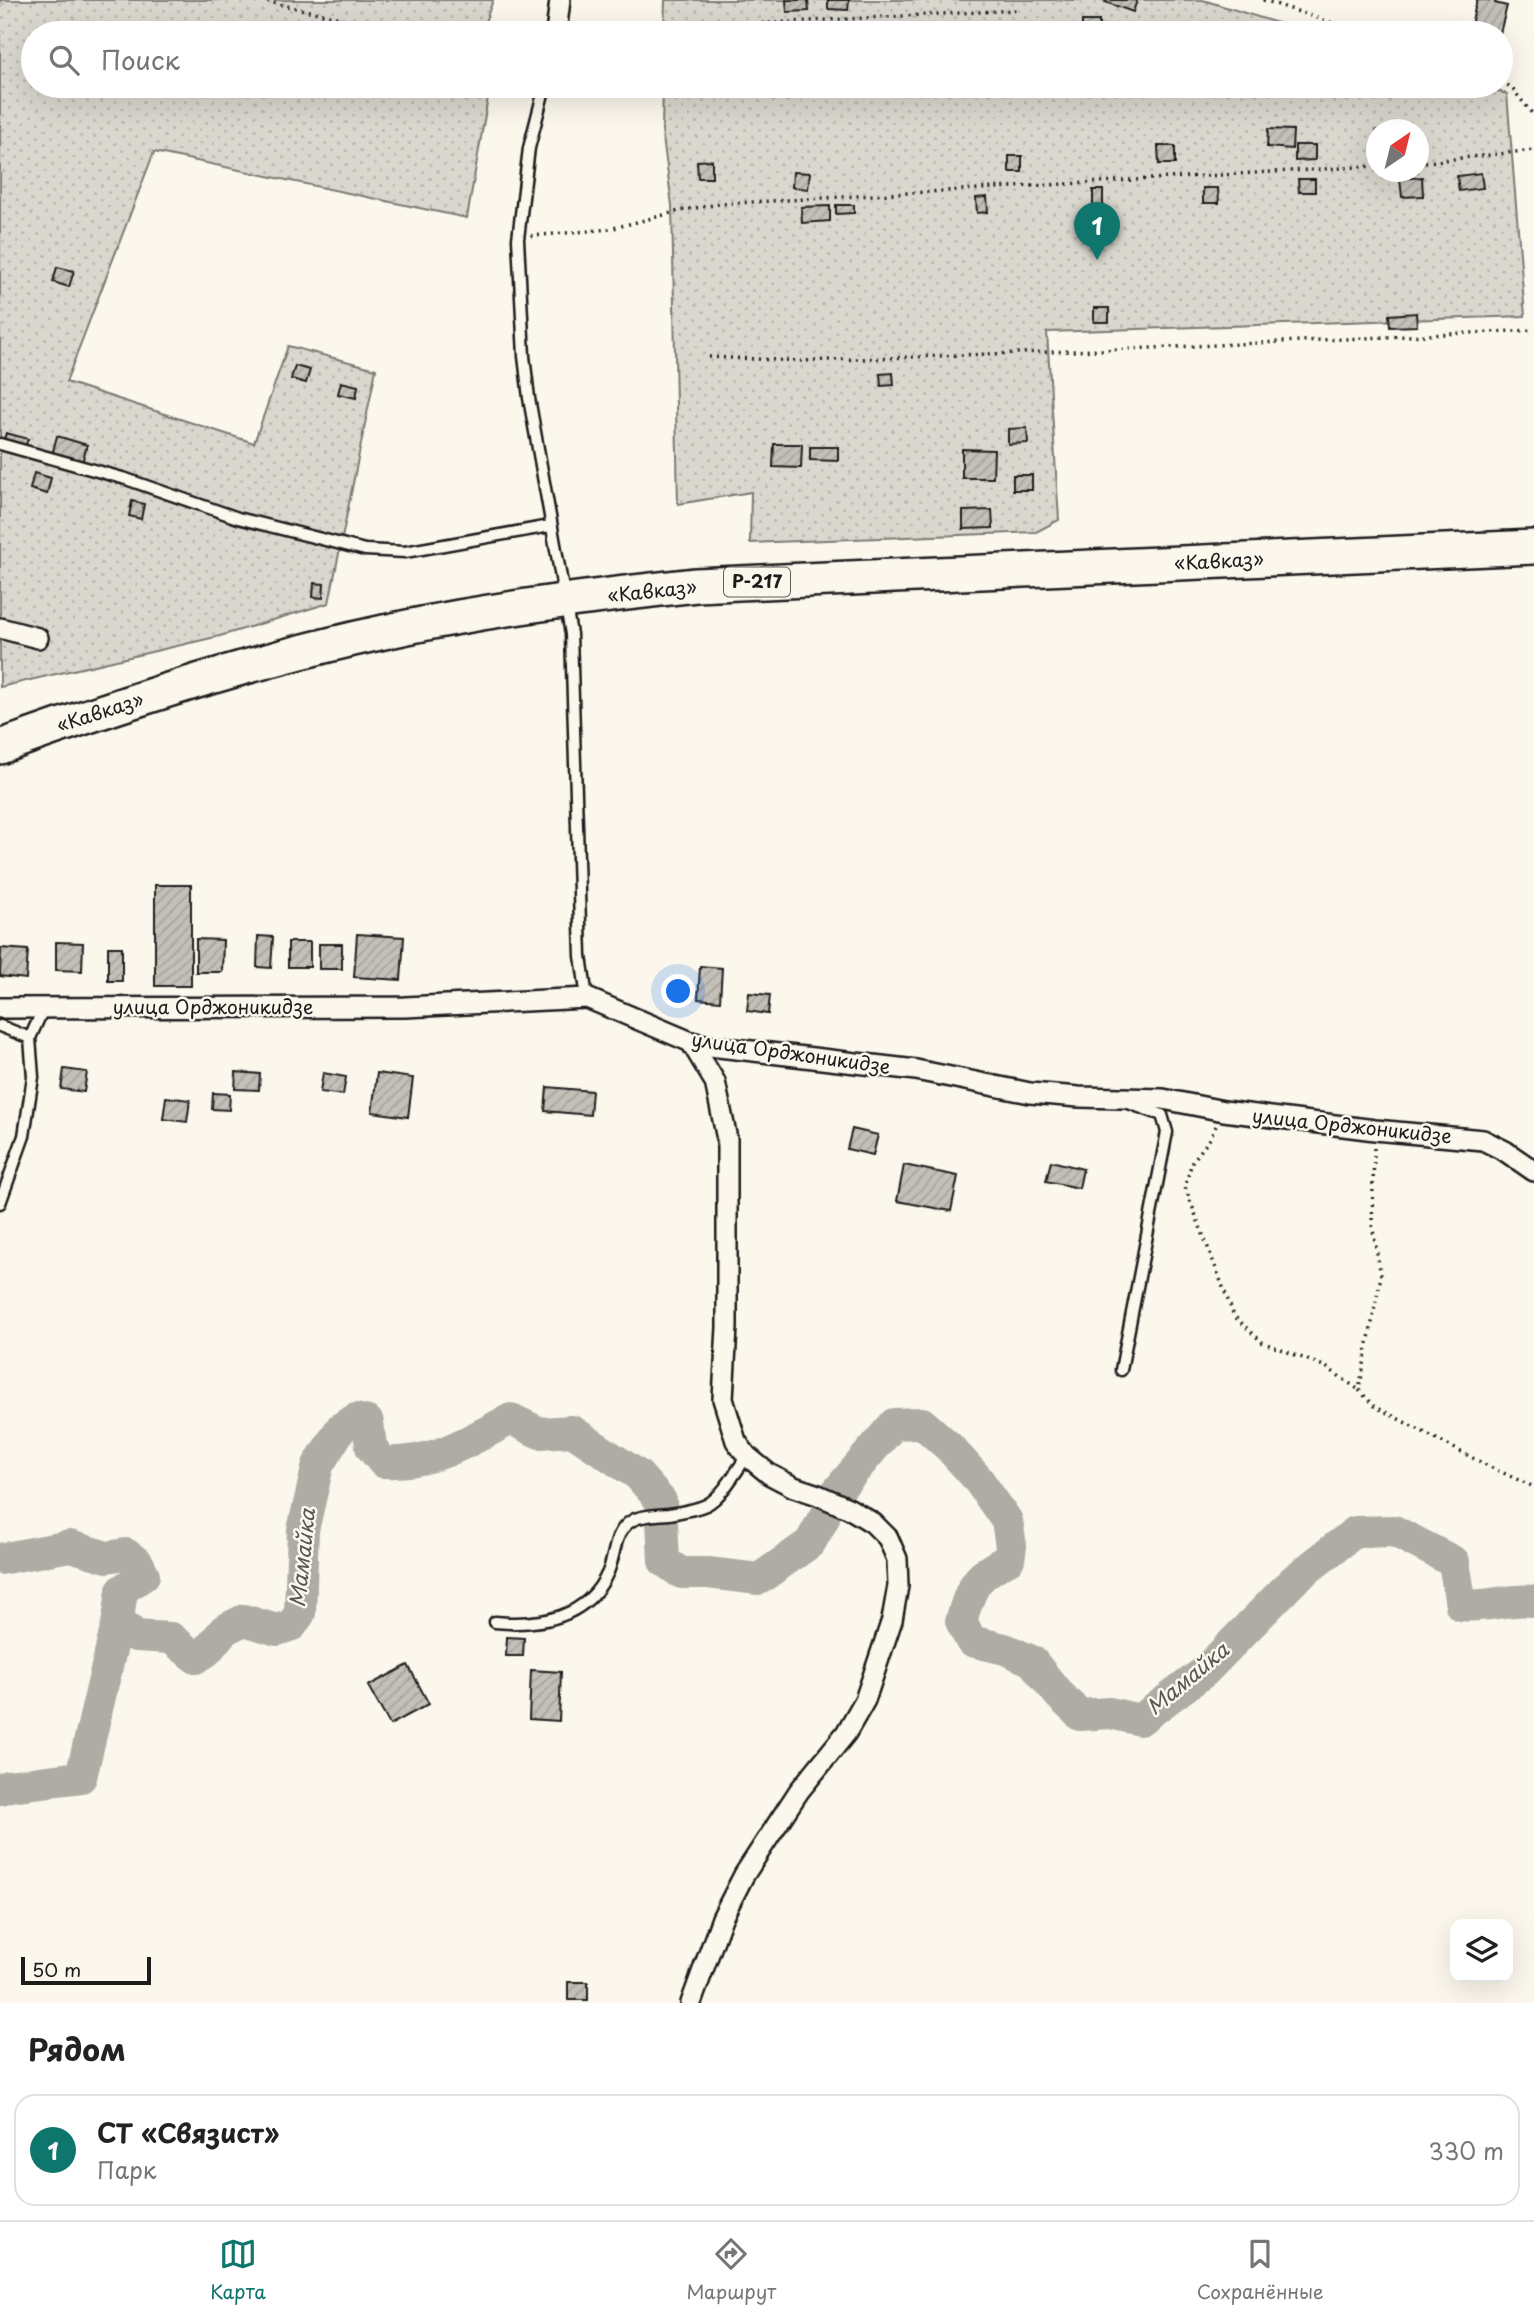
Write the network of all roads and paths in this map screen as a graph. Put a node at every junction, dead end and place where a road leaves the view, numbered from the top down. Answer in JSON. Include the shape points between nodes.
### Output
{"nodes":[{"id":1,"x":260,"y":0,"type":"edge"},
{"id":2,"x":560,"y":0,"type":"edge"},
{"id":3,"x":1263,"y":0,"type":"edge"},
{"id":4,"x":1018,"y":10,"type":"dead end"},
{"id":5,"x":354,"y":21,"type":"edge"},
{"id":6,"x":557,"y":21,"type":"edge"},
{"id":7,"x":809,"y":21,"type":"edge"},
{"id":8,"x":1327,"y":21,"type":"edge"},
{"id":9,"x":1513,"y":90,"type":"edge"},
{"id":10,"x":542,"y":98,"type":"edge"},
{"id":11,"x":1534,"y":116,"type":"edge"},
{"id":12,"x":1534,"y":150,"type":"edge"},
{"id":13,"x":1429,"y":162,"type":"edge"},
{"id":14,"x":1366,"y":167,"type":"edge"},
{"id":15,"x":519,"y":239,"type":"junction"},
{"id":16,"x":1534,"y":330,"type":"edge"},
{"id":17,"x":709,"y":357,"type":"dead end"},
{"id":18,"x":0,"y":444,"type":"edge"},
{"id":19,"x":550,"y":526,"type":"junction"},
{"id":20,"x":1534,"y":547,"type":"edge"},
{"id":21,"x":565,"y":600,"type":"junction"},
{"id":22,"x":0,"y":628,"type":"edge"},
{"id":23,"x":38,"y":638,"type":"dead end"},
{"id":24,"x":0,"y":747,"type":"edge"},
{"id":25,"x":587,"y":998,"type":"junction"},
{"id":26,"x":44,"y":1007,"type":"junction"},
{"id":27,"x":0,"y":1008,"type":"edge"},
{"id":28,"x":0,"y":1026,"type":"edge"},
{"id":29,"x":30,"y":1038,"type":"junction"},
{"id":30,"x":691,"y":1042,"type":"junction"},
{"id":31,"x":1114,"y":1098,"type":"junction"},
{"id":32,"x":1224,"y":1111,"type":"junction"},
{"id":33,"x":1375,"y":1130,"type":"junction"},
{"id":34,"x":1534,"y":1171,"type":"edge"},
{"id":35,"x":0,"y":1203,"type":"edge"},
{"id":36,"x":1121,"y":1370,"type":"dead end"},
{"id":37,"x":1359,"y":1390,"type":"junction"},
{"id":38,"x":747,"y":1456,"type":"junction"},
{"id":39,"x":1534,"y":1486,"type":"edge"},
{"id":40,"x":495,"y":1622,"type":"dead end"},
{"id":41,"x":691,"y":2003,"type":"edge"}],
"edges":[{"from":1,"to":5,"type":"path"},
{"from":2,"to":6,"type":"street"},
{"from":3,"to":8,"type":"path"},
{"from":4,"to":7,"type":"path"},
{"from":9,"to":11,"type":"path"},
{"from":10,"to":15,"type":"lane","via":[[529,148]]},
{"from":12,"to":13,"type":"path"},
{"from":14,"to":15,"type":"path","via":[[719,204],[610,229]]},
{"from":15,"to":19,"type":"lane","via":[[524,356]]},
{"from":16,"to":17,"type":"path","via":[[803,361]]},
{"from":18,"to":19,"type":"lane","via":[[125,479],[238,518],[365,550],[405,552]]},
{"from":19,"to":21,"type":"lane"},
{"from":20,"to":21,"type":"highway","name":"«Кавказ»","number":"Р-217","via":[[696,585]]},
{"from":21,"to":24,"type":"highway","name":"«Кавказ»","number":"Р-217","via":[[356,639],[220,674]]},
{"from":21,"to":25,"type":"lane","via":[[571,634],[581,956]]},
{"from":22,"to":23,"type":"street"},
{"from":25,"to":26,"type":"street","name":"улица Орджоникидзе","via":[[405,1007]]},
{"from":25,"to":30,"type":"street","name":"улица Орджоникидзе"},
{"from":26,"to":27,"type":"street","name":"улица Орджоникидзе"},
{"from":26,"to":29,"type":"lane"},
{"from":28,"to":29,"type":"lane"},
{"from":29,"to":35,"type":"lane","via":[[33,1077],[23,1136]]},
{"from":30,"to":31,"type":"street","name":"улица Орджоникидзе","via":[[916,1070],[1030,1093]]},
{"from":30,"to":38,"type":"street","via":[[715,1082],[727,1139],[723,1399],[736,1441]]},
{"from":31,"to":32,"type":"street","name":"улица Орджоникидзе","via":[[1163,1099]]},
{"from":31,"to":36,"type":"lane","via":[[1162,1115],[1167,1132]]},
{"from":32,"to":33,"type":"street","name":"улица Орджоникидзе"},
{"from":32,"to":37,"type":"path","via":[[1192,1162],[1185,1187],[1234,1316],[1262,1342],[1326,1367]]},
{"from":33,"to":34,"type":"street","name":"улица Орджоникидзе","via":[[1483,1140]]},
{"from":33,"to":37,"type":"path","via":[[1372,1224],[1381,1276]]},
{"from":37,"to":39,"type":"path","via":[[1374,1406]]},
{"from":38,"to":40,"type":"lane","via":[[708,1504],[634,1519],[622,1528],[609,1571],[595,1593],[573,1611],[525,1625]]},
{"from":38,"to":41,"type":"street","via":[[778,1479],[873,1523],[888,1538],[897,1559],[898,1586],[865,1700],[744,1875],[722,1918]]}]}
